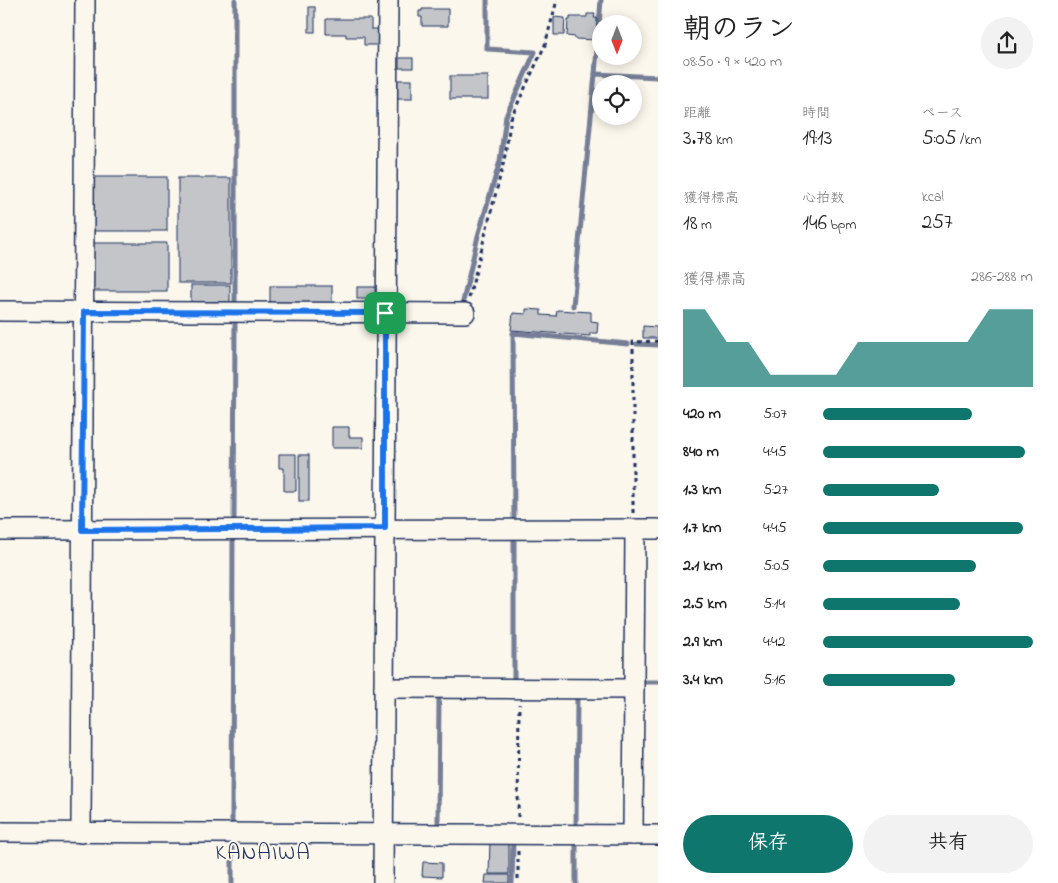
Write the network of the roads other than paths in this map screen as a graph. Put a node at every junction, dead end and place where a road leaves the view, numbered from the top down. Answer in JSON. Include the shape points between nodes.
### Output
{"nodes":[{"id":1,"x":85,"y":0,"type":"edge"},
{"id":2,"x":388,"y":0,"type":"edge"},
{"id":3,"x":0,"y":311,"type":"edge"},
{"id":4,"x":84,"y":312,"type":"junction"},
{"id":5,"x":385,"y":313,"type":"junction"},
{"id":6,"x":465,"y":313,"type":"road end"},
{"id":7,"x":385,"y":528,"type":"junction"},
{"id":8,"x":634,"y":529,"type":"junction"},
{"id":9,"x":658,"y":529,"type":"edge"},
{"id":10,"x":0,"y":530,"type":"edge"},
{"id":11,"x":82,"y":530,"type":"junction"},
{"id":12,"x":384,"y":688,"type":"junction"},
{"id":13,"x":634,"y":689,"type":"junction"},
{"id":14,"x":0,"y":832,"type":"edge"},
{"id":15,"x":81,"y":833,"type":"junction"},
{"id":16,"x":384,"y":834,"type":"junction"},
{"id":17,"x":633,"y":835,"type":"junction"},
{"id":18,"x":658,"y":835,"type":"edge"},
{"id":19,"x":384,"y":883,"type":"edge"}],
"edges":[{"from":1,"to":4,"type":"street"},
{"from":2,"to":5,"type":"street"},
{"from":3,"to":4,"type":"street"},
{"from":4,"to":5,"type":"street"},
{"from":4,"to":11,"type":"street"},
{"from":5,"to":6,"type":"street"},
{"from":5,"to":7,"type":"street"},
{"from":7,"to":8,"type":"street"},
{"from":7,"to":11,"type":"street"},
{"from":7,"to":12,"type":"street"},
{"from":8,"to":9,"type":"street"},
{"from":8,"to":13,"type":"street"},
{"from":10,"to":11,"type":"street"},
{"from":11,"to":15,"type":"street"},
{"from":12,"to":13,"type":"street"},
{"from":12,"to":16,"type":"street"},
{"from":13,"to":17,"type":"street"},
{"from":14,"to":15,"type":"street"},
{"from":15,"to":16,"type":"street"},
{"from":16,"to":17,"type":"street"},
{"from":16,"to":19,"type":"street"},
{"from":17,"to":18,"type":"street"}]}
